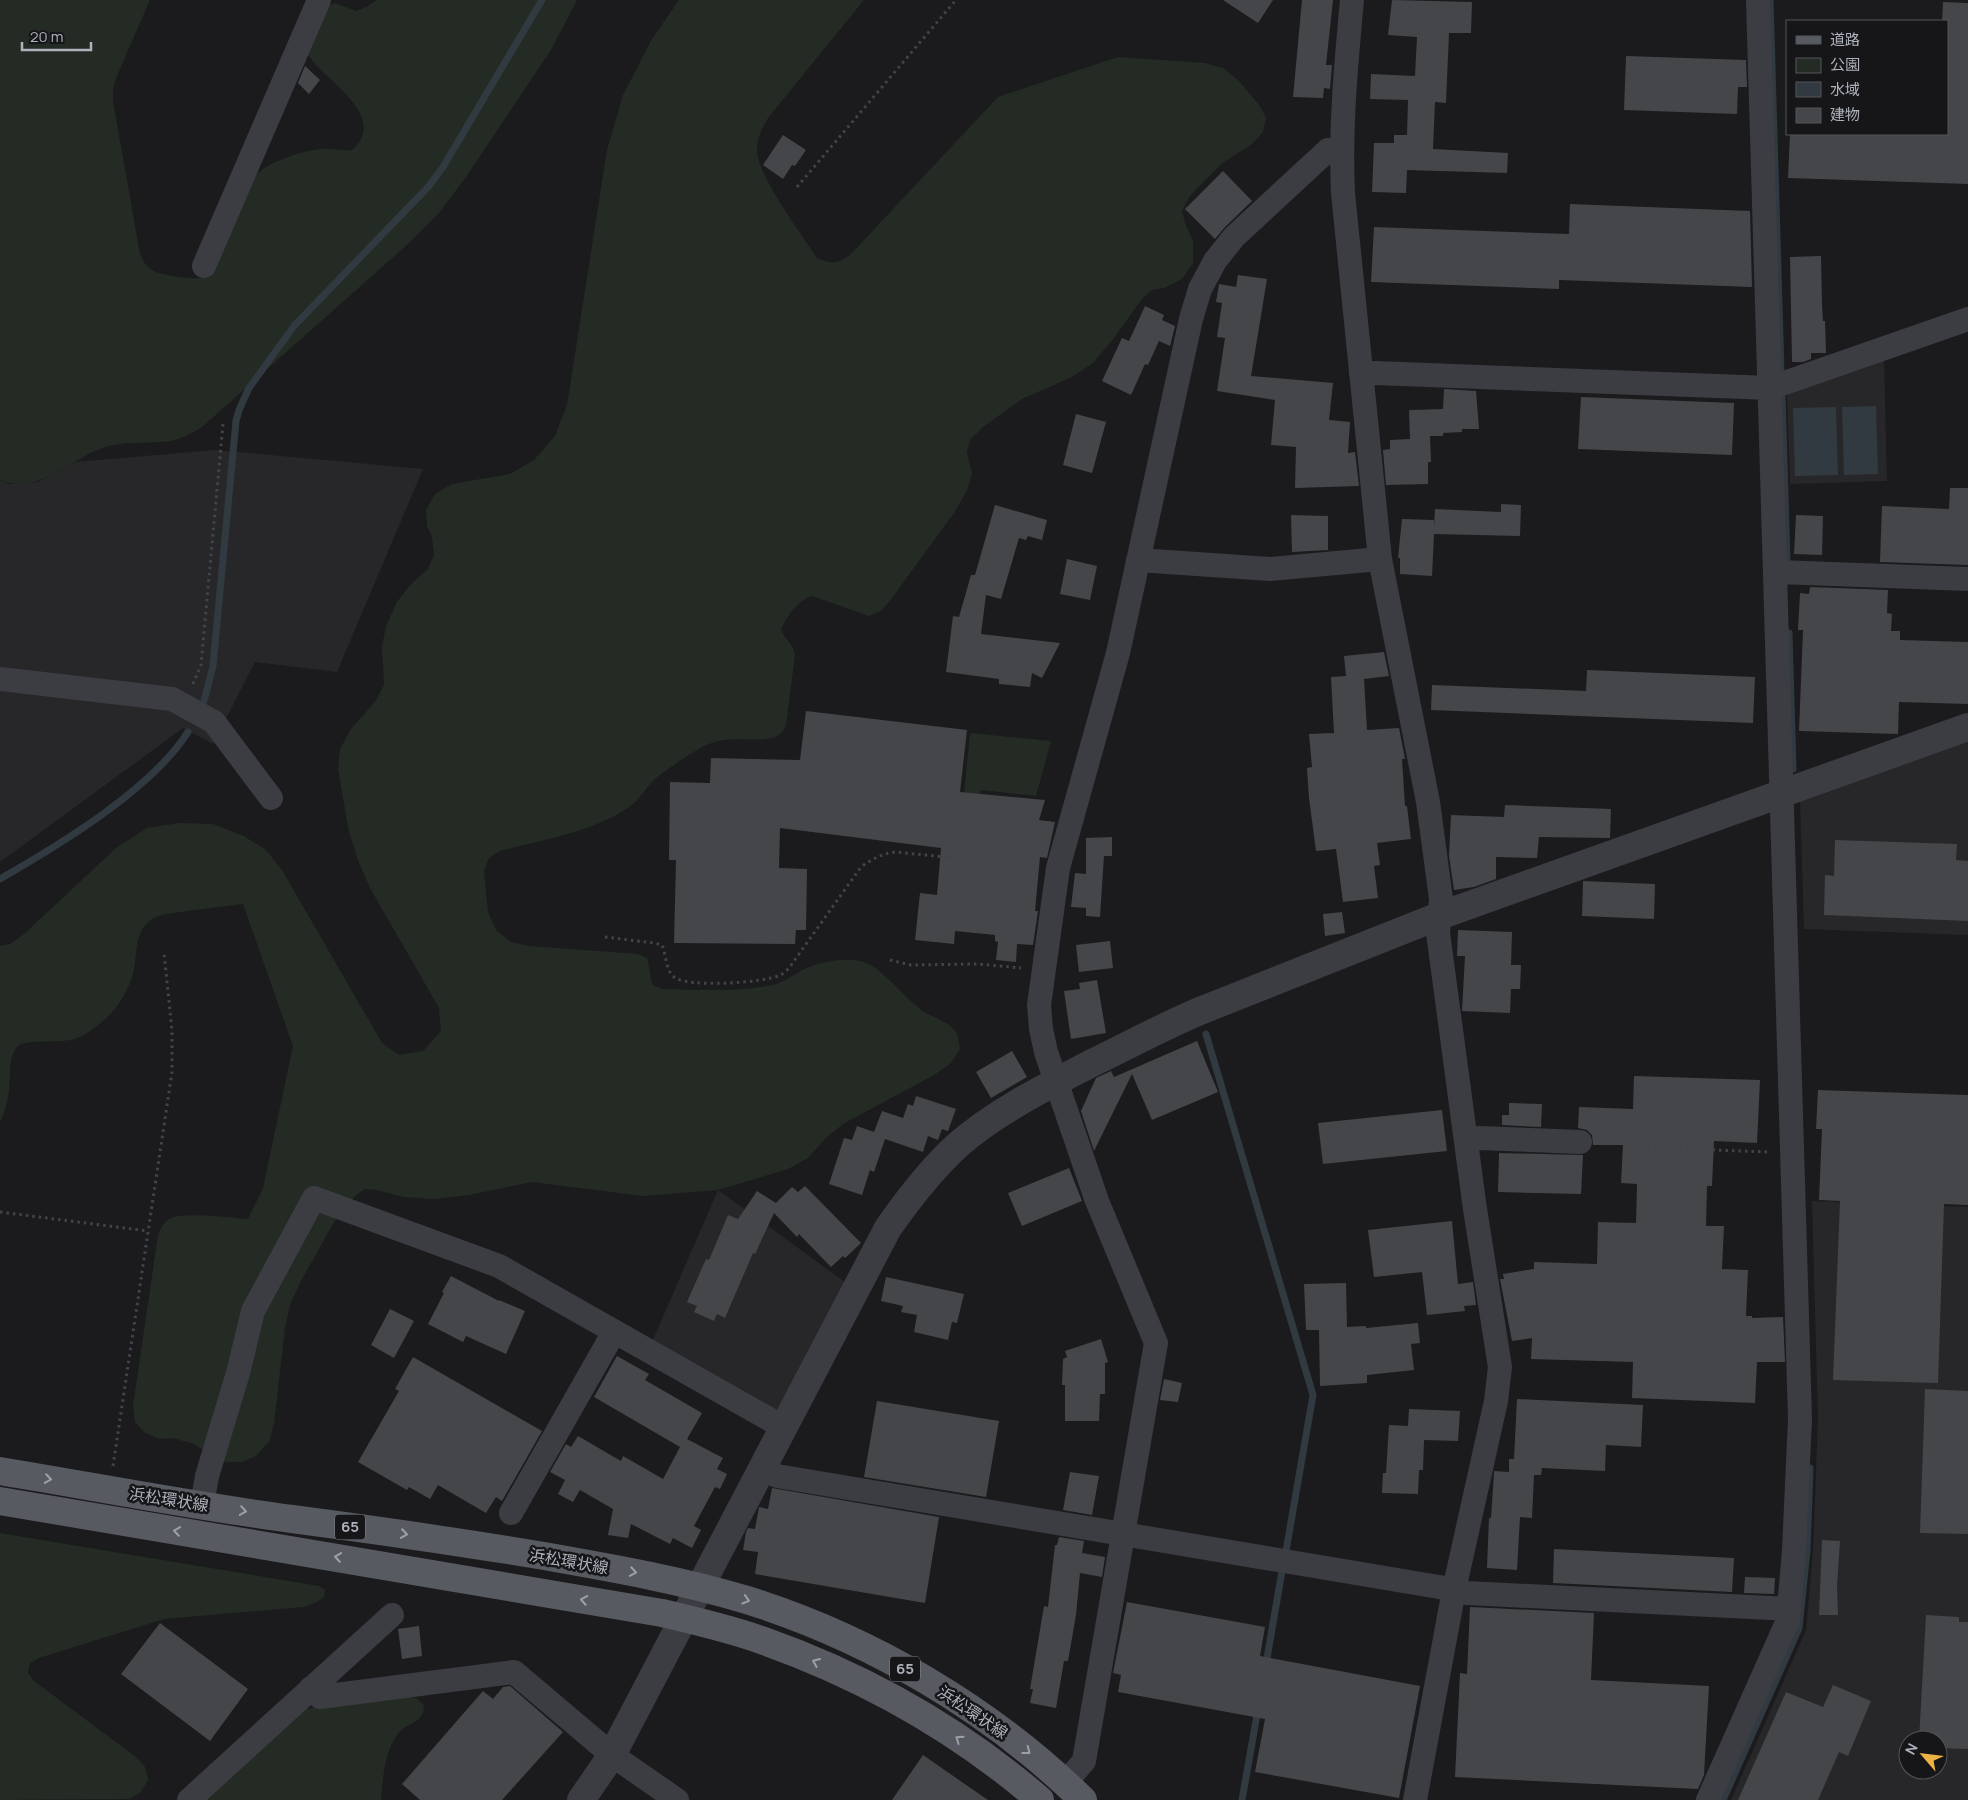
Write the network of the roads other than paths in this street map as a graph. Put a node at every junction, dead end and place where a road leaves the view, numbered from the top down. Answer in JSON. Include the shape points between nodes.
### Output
{"nodes":[{"id":1,"x":319,"y":0,"type":"edge"},
{"id":2,"x":1352,"y":0,"type":"edge"},
{"id":3,"x":1758,"y":0,"type":"edge"},
{"id":4,"x":1342,"y":150,"type":"junction"},
{"id":5,"x":204,"y":266,"type":"dead end"},
{"id":6,"x":1968,"y":319,"type":"edge"},
{"id":7,"x":1361,"y":374,"type":"junction"},
{"id":8,"x":1770,"y":388,"type":"junction"},
{"id":9,"x":1380,"y":559,"type":"junction"},
{"id":10,"x":1138,"y":560,"type":"junction"},
{"id":11,"x":1775,"y":572,"type":"junction"},
{"id":12,"x":1968,"y":579,"type":"edge"},
{"id":13,"x":0,"y":679,"type":"edge"},
{"id":14,"x":1968,"y":727,"type":"edge"},
{"id":15,"x":1781,"y":793,"type":"junction"},
{"id":16,"x":271,"y":798,"type":"dead end"},
{"id":17,"x":1439,"y":916,"type":"junction"},
{"id":18,"x":1056,"y":1082,"type":"junction"},
{"id":19,"x":1466,"y":1140,"type":"junction"},
{"id":20,"x":1580,"y":1142,"type":"dead end"},
{"id":21,"x":614,"y":1332,"type":"junction"},
{"id":22,"x":783,"y":1427,"type":"junction"},
{"id":23,"x":762,"y":1468,"type":"junction"},
{"id":24,"x":0,"y":1471,"type":"edge"},
{"id":25,"x":0,"y":1501,"type":"edge"},
{"id":26,"x":202,"y":1505,"type":"junction"},
{"id":27,"x":511,"y":1513,"type":"dead end"},
{"id":28,"x":1123,"y":1534,"type":"junction"},
{"id":29,"x":700,"y":1587,"type":"junction"},
{"id":30,"x":1454,"y":1590,"type":"junction"},
{"id":31,"x":1789,"y":1609,"type":"junction"},
{"id":32,"x":392,"y":1615,"type":"dead end"},
{"id":33,"x":683,"y":1618,"type":"junction"},
{"id":34,"x":311,"y":1688,"type":"junction"},
{"id":35,"x":612,"y":1755,"type":"junction"},
{"id":36,"x":1074,"y":1792,"type":"edge"},
{"id":37,"x":189,"y":1800,"type":"edge"},
{"id":38,"x":581,"y":1800,"type":"edge"},
{"id":39,"x":677,"y":1800,"type":"edge"},
{"id":40,"x":1040,"y":1800,"type":"edge"},
{"id":41,"x":1415,"y":1800,"type":"edge"},
{"id":42,"x":1708,"y":1800,"type":"edge"}],
"edges":[{"from":1,"to":5,"type":"street"},
{"from":2,"to":4,"type":"street"},
{"from":3,"to":8,"type":"street"},
{"from":4,"to":7,"type":"street"},
{"from":4,"to":10,"type":"street","via":[[1328,150],[1234,236],[1200,289]]},
{"from":6,"to":8,"type":"street"},
{"from":7,"to":8,"type":"street"},
{"from":7,"to":9,"type":"street"},
{"from":8,"to":11,"type":"street"},
{"from":9,"to":10,"type":"street","via":[[1270,569]]},
{"from":9,"to":17,"type":"street","via":[[1428,802],[1441,899]]},
{"from":10,"to":18,"type":"street","via":[[1118,654],[1058,868],[1039,1005],[1040,1029]]},
{"from":11,"to":12,"type":"street"},
{"from":11,"to":15,"type":"street"},
{"from":13,"to":16,"type":"street","via":[[172,699],[214,722]]},
{"from":14,"to":15,"type":"street"},
{"from":15,"to":17,"type":"street"},
{"from":15,"to":31,"type":"street","via":[[1800,1419]]},
{"from":17,"to":18,"type":"street","via":[[1177,1021]]},
{"from":17,"to":19,"type":"street","via":[[1438,933]]},
{"from":18,"to":22,"type":"street","via":[[987,1122],[932,1170],[908,1198],[870,1260]]},
{"from":18,"to":28,"type":"street","via":[[1097,1201],[1156,1343]]},
{"from":19,"to":20,"type":"street"},
{"from":19,"to":30,"type":"street","via":[[1500,1367],[1496,1401]]},
{"from":21,"to":22,"type":"street"},
{"from":21,"to":26,"type":"street","via":[[499,1266],[314,1198],[253,1311],[207,1476]]},
{"from":21,"to":27,"type":"street"},
{"from":22,"to":23,"type":"street"},
{"from":23,"to":28,"type":"street","via":[[777,1476]]},
{"from":23,"to":29,"type":"street"},
{"from":24,"to":26,"type":"main road","name":"浜松環状線","number":"65","one_way":true},
{"from":33,"to":25,"type":"main road","name":"浜松環状線","number":"65","one_way":true},
{"from":26,"to":29,"type":"main road","name":"浜松環状線","number":"65","one_way":true,"via":[[427,1537],[644,1573]]},
{"from":28,"to":30,"type":"street"},
{"from":28,"to":36,"type":"street","via":[[1084,1761]]},
{"from":29,"to":33,"type":"street"},
{"from":29,"to":36,"type":"main road","name":"浜松環状線","number":"65","one_way":true,"via":[[800,1619],[898,1665],[990,1722]]},
{"from":30,"to":31,"type":"street"},
{"from":30,"to":41,"type":"street"},
{"from":31,"to":42,"type":"street","via":[[1788,1620]]},
{"from":32,"to":34,"type":"street"},
{"from":33,"to":35,"type":"street"},
{"from":40,"to":33,"type":"main road","name":"浜松環状線","number":"65","one_way":true,"via":[[952,1734],[861,1681],[763,1641]]},
{"from":34,"to":35,"type":"street","via":[[320,1698],[514,1672]]},
{"from":34,"to":37,"type":"street"},
{"from":35,"to":38,"type":"street"},
{"from":35,"to":39,"type":"street"}]}
